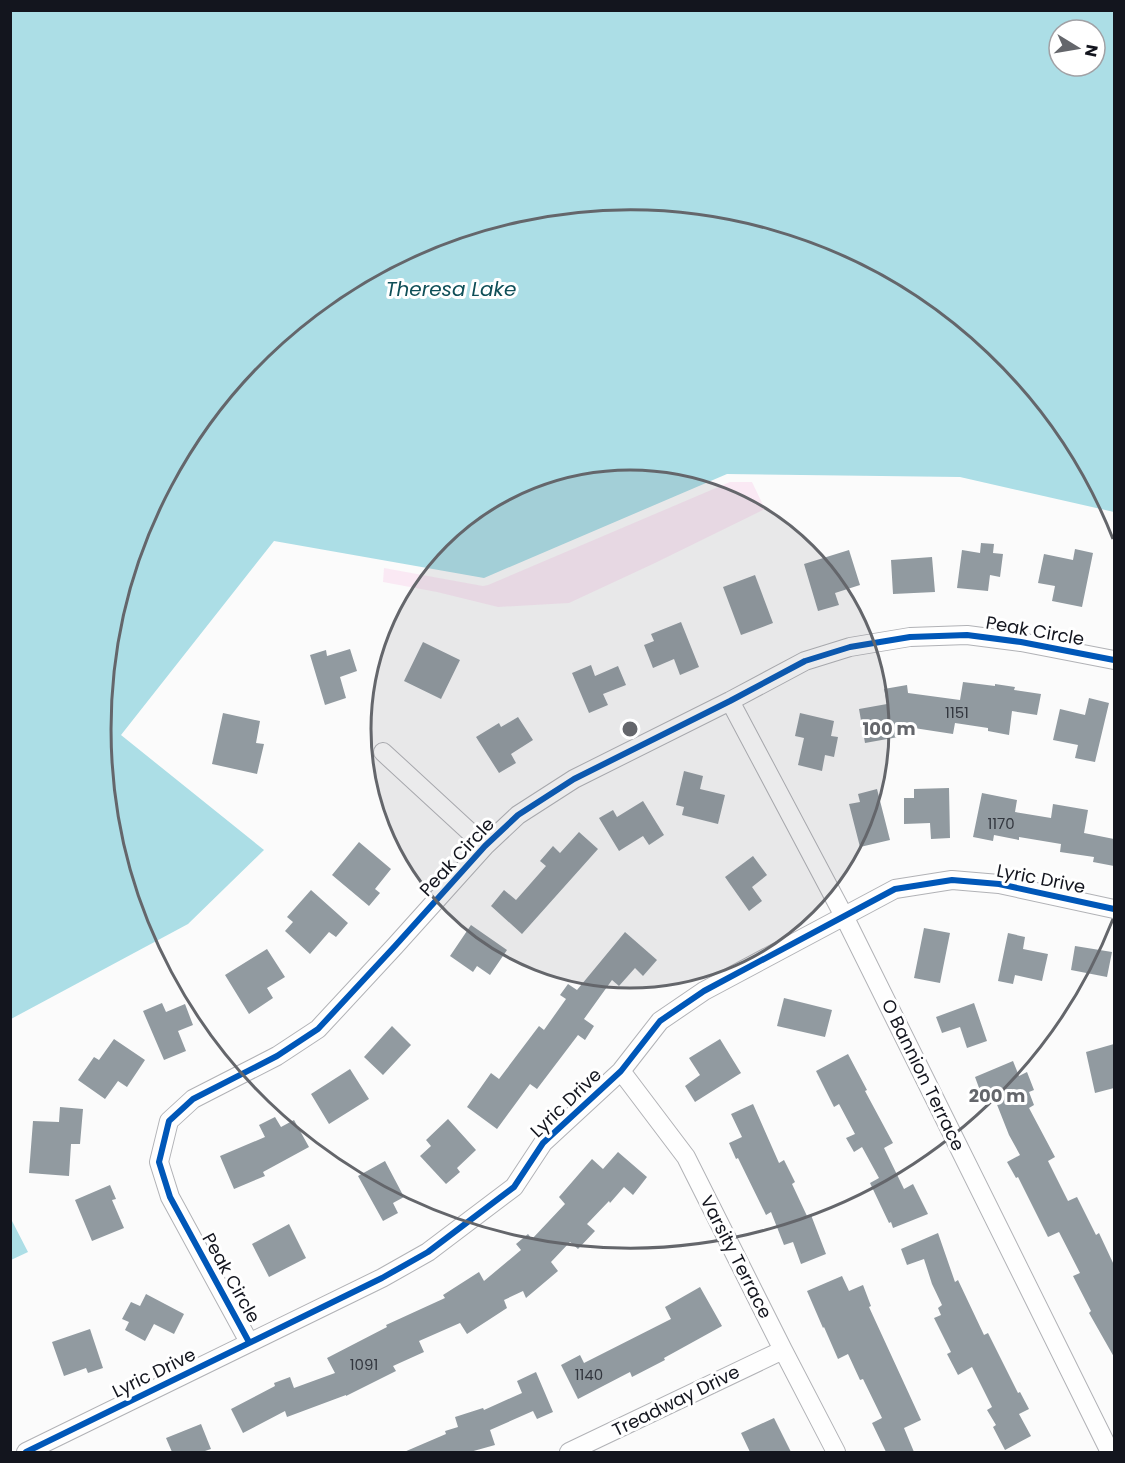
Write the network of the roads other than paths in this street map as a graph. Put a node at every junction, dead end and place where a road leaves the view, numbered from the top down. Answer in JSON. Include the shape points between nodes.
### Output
{"nodes":[{"id":1,"x":1114,"y":660,"type":"edge"},
{"id":2,"x":730,"y":701,"type":"junction"},
{"id":3,"x":382,"y":752,"type":"dead end"},
{"id":4,"x":485,"y":846,"type":"junction"},
{"id":5,"x":1114,"y":909,"type":"edge"},
{"id":6,"x":844,"y":916,"type":"junction"},
{"id":7,"x":621,"y":1071,"type":"junction"},
{"id":8,"x":249,"y":1342,"type":"junction"},
{"id":9,"x":783,"y":1350,"type":"junction"},
{"id":10,"x":26,"y":1452,"type":"edge"},
{"id":11,"x":569,"y":1452,"type":"edge"},
{"id":12,"x":836,"y":1452,"type":"edge"},
{"id":13,"x":1110,"y":1452,"type":"edge"}],
"edges":[{"from":1,"to":2,"type":"street","name":"Peak Circle","via":[[968,635],[910,637],[850,646],[805,661]]},
{"from":2,"to":4,"type":"street","name":"Peak Circle","via":[[574,779],[518,815]]},
{"from":2,"to":6,"type":"street","name":"O Bannion Terrace"},
{"from":3,"to":4,"type":"street"},
{"from":4,"to":8,"type":"street","name":"Peak Circle","via":[[318,1029],[277,1056],[194,1099],[169,1121],[159,1162],[170,1197]]},
{"from":5,"to":6,"type":"street","name":"Lyric Drive","via":[[999,884],[952,880],[895,889]]},
{"from":6,"to":7,"type":"street","name":"Lyric Drive","via":[[704,991],[660,1021]]},
{"from":6,"to":13,"type":"street","name":"O Bannion Terrace"},
{"from":7,"to":8,"type":"street","name":"Lyric Drive","via":[[543,1143],[514,1187],[428,1252]]},
{"from":7,"to":9,"type":"street","name":"Varsity Terrace","via":[[686,1157]]},
{"from":8,"to":10,"type":"street","name":"Lyric Drive"},
{"from":9,"to":11,"type":"street","name":"Treadway Drive"},
{"from":9,"to":12,"type":"street","name":"Varsity Terrace"}]}
